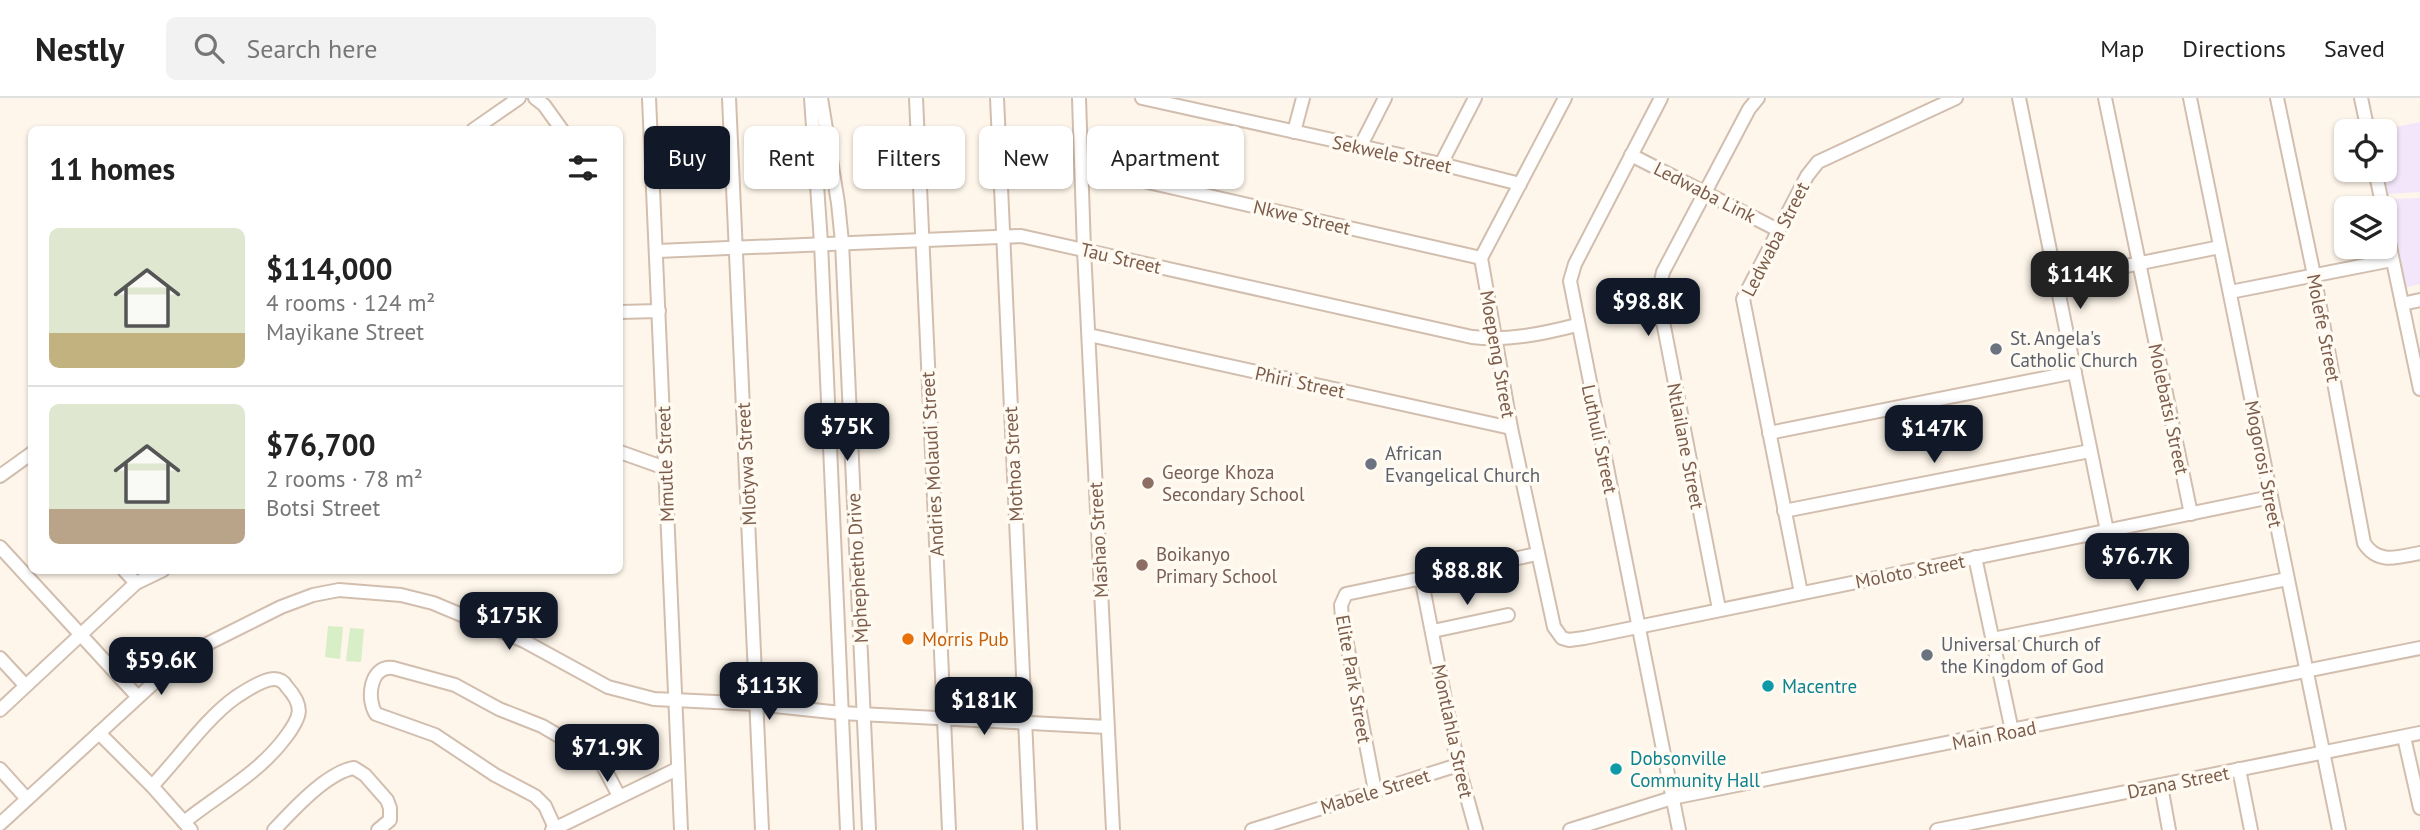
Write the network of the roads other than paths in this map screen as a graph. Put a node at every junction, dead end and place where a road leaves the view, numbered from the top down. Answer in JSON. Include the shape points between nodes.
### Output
{"nodes":[{"id":1,"x":519,"y":98,"type":"edge"},
{"id":2,"x":536,"y":98,"type":"edge"},
{"id":3,"x":649,"y":98,"type":"edge"},
{"id":4,"x":729,"y":98,"type":"edge"},
{"id":5,"x":811,"y":98,"type":"edge"},
{"id":6,"x":821,"y":98,"type":"edge"},
{"id":7,"x":916,"y":98,"type":"edge"},
{"id":8,"x":997,"y":98,"type":"edge"},
{"id":9,"x":1079,"y":98,"type":"edge"},
{"id":10,"x":1142,"y":98,"type":"edge"},
{"id":11,"x":1303,"y":98,"type":"edge"},
{"id":12,"x":1385,"y":98,"type":"edge"},
{"id":13,"x":1475,"y":98,"type":"edge"},
{"id":14,"x":1565,"y":98,"type":"edge"},
{"id":15,"x":1661,"y":98,"type":"edge"},
{"id":16,"x":1758,"y":98,"type":"edge"},
{"id":17,"x":1956,"y":98,"type":"edge"},
{"id":18,"x":2020,"y":98,"type":"edge"},
{"id":19,"x":2105,"y":98,"type":"edge"},
{"id":20,"x":2190,"y":98,"type":"edge"},
{"id":21,"x":2277,"y":98,"type":"edge"},
{"id":22,"x":2361,"y":98,"type":"edge"},
{"id":23,"x":2365,"y":119,"type":"edge"},
{"id":24,"x":479,"y":126,"type":"edge"},
{"id":25,"x":559,"y":126,"type":"edge"},
{"id":26,"x":1294,"y":132,"type":"junction"},
{"id":27,"x":1360,"y":147,"type":"junction"},
{"id":28,"x":1631,"y":155,"type":"junction"},
{"id":29,"x":1441,"y":164,"type":"junction"},
{"id":30,"x":1082,"y":167,"type":"junction"},
{"id":31,"x":1520,"y":184,"type":"junction"},
{"id":32,"x":1705,"y":193,"type":"junction"},
{"id":33,"x":1778,"y":230,"type":"junction"},
{"id":34,"x":1002,"y":235,"type":"junction"},
{"id":35,"x":922,"y":238,"type":"junction"},
{"id":36,"x":842,"y":242,"type":"junction"},
{"id":37,"x":821,"y":243,"type":"junction"},
{"id":38,"x":736,"y":247,"type":"junction"},
{"id":39,"x":2220,"y":247,"type":"junction"},
{"id":40,"x":1084,"y":250,"type":"junction"},
{"id":41,"x":657,"y":251,"type":"junction"},
{"id":42,"x":1480,"y":258,"type":"junction"},
{"id":43,"x":2392,"y":260,"type":"joint"},
{"id":44,"x":2139,"y":262,"type":"junction"},
{"id":45,"x":2314,"y":275,"type":"junction"},
{"id":46,"x":2057,"y":280,"type":"junction"},
{"id":47,"x":2230,"y":292,"type":"junction"},
{"id":48,"x":2420,"y":300,"type":"edge"},
{"id":49,"x":2402,"y":304,"type":"junction"},
{"id":50,"x":659,"y":311,"type":"junction"},
{"id":51,"x":623,"y":312,"type":"edge"},
{"id":52,"x":1577,"y":325,"type":"junction"},
{"id":53,"x":1088,"y":335,"type":"junction"},
{"id":54,"x":1494,"y":340,"type":"junction"},
{"id":55,"x":2074,"y":372,"type":"junction"},
{"id":56,"x":2420,"y":386,"type":"edge"},
{"id":57,"x":1511,"y":428,"type":"junction"},
{"id":58,"x":1769,"y":433,"type":"junction"},
{"id":59,"x":2090,"y":451,"type":"junction"},
{"id":60,"x":623,"y":453,"type":"edge"},
{"id":61,"x":28,"y":461,"type":"edge"},
{"id":62,"x":665,"y":468,"type":"junction"},
{"id":63,"x":0,"y":476,"type":"edge"},
{"id":64,"x":2271,"y":497,"type":"junction"},
{"id":65,"x":1784,"y":511,"type":"junction"},
{"id":66,"x":2191,"y":514,"type":"junction"},
{"id":67,"x":2107,"y":531,"type":"junction"},
{"id":68,"x":0,"y":547,"type":"edge"},
{"id":69,"x":2420,"y":553,"type":"edge"},
{"id":70,"x":1536,"y":554,"type":"junction"},
{"id":71,"x":1975,"y":557,"type":"junction"},
{"id":72,"x":128,"y":574,"type":"edge"},
{"id":73,"x":155,"y":574,"type":"edge"},
{"id":74,"x":1421,"y":577,"type":"junction"},
{"id":75,"x":2287,"y":579,"type":"junction"},
{"id":76,"x":136,"y":583,"type":"junction"},
{"id":77,"x":1801,"y":593,"type":"junction"},
{"id":78,"x":1719,"y":609,"type":"junction"},
{"id":79,"x":1508,"y":615,"type":"dead end"},
{"id":80,"x":1639,"y":626,"type":"junction"},
{"id":81,"x":1554,"y":627,"type":"joint"},
{"id":82,"x":1433,"y":631,"type":"junction"},
{"id":83,"x":81,"y":635,"type":"junction"},
{"id":84,"x":1993,"y":639,"type":"junction"},
{"id":85,"x":2420,"y":648,"type":"edge"},
{"id":86,"x":0,"y":658,"type":"edge"},
{"id":87,"x":2306,"y":671,"type":"junction"},
{"id":88,"x":26,"y":685,"type":"junction"},
{"id":89,"x":138,"y":696,"type":"junction"},
{"id":90,"x":676,"y":701,"type":"junction"},
{"id":91,"x":757,"y":704,"type":"junction"},
{"id":92,"x":0,"y":710,"type":"edge"},
{"id":93,"x":841,"y":713,"type":"junction"},
{"id":94,"x":863,"y":714,"type":"junction"},
{"id":95,"x":944,"y":717,"type":"junction"},
{"id":96,"x":1025,"y":723,"type":"junction"},
{"id":97,"x":1107,"y":727,"type":"junction"},
{"id":98,"x":2012,"y":731,"type":"junction"},
{"id":99,"x":99,"y":733,"type":"junction"},
{"id":100,"x":2420,"y":733,"type":"edge"},
{"id":101,"x":2404,"y":737,"type":"junction"},
{"id":102,"x":2321,"y":752,"type":"junction"},
{"id":103,"x":1458,"y":765,"type":"junction"},
{"id":104,"x":0,"y":769,"type":"edge"},
{"id":105,"x":677,"y":769,"type":"junction"},
{"id":106,"x":2239,"y":769,"type":"junction"},
{"id":107,"x":152,"y":786,"type":"junction"},
{"id":108,"x":2161,"y":786,"type":"junction"},
{"id":109,"x":1375,"y":791,"type":"junction"},
{"id":110,"x":619,"y":796,"type":"junction"},
{"id":111,"x":1672,"y":798,"type":"junction"},
{"id":112,"x":27,"y":799,"type":"junction"},
{"id":113,"x":2420,"y":808,"type":"edge"},
{"id":114,"x":0,"y":824,"type":"edge"},
{"id":115,"x":187,"y":826,"type":"edge"},
{"id":116,"x":554,"y":829,"type":"edge"},
{"id":117,"x":274,"y":830,"type":"edge"},
{"id":118,"x":378,"y":830,"type":"edge"},
{"id":119,"x":681,"y":830,"type":"edge"},
{"id":120,"x":762,"y":830,"type":"edge"},
{"id":121,"x":847,"y":830,"type":"edge"},
{"id":122,"x":869,"y":830,"type":"edge"},
{"id":123,"x":949,"y":830,"type":"edge"},
{"id":124,"x":1030,"y":830,"type":"edge"},
{"id":125,"x":1113,"y":830,"type":"edge"},
{"id":126,"x":1252,"y":830,"type":"edge"},
{"id":127,"x":1476,"y":830,"type":"edge"},
{"id":128,"x":1570,"y":830,"type":"edge"},
{"id":129,"x":1679,"y":830,"type":"edge"},
{"id":130,"x":1937,"y":830,"type":"edge"},
{"id":131,"x":2169,"y":830,"type":"edge"},
{"id":132,"x":2251,"y":830,"type":"edge"},
{"id":133,"x":2339,"y":830,"type":"edge"}],
"edges":[{"from":1,"to":24,"type":"street"},
{"from":2,"to":25,"type":"street"},
{"from":3,"to":41,"type":"street","name":"Mmutle Street"},
{"from":4,"to":38,"type":"street","name":"Mlotywa Street"},
{"from":5,"to":37,"type":"street","name":"Mphephetho Drive"},
{"from":6,"to":36,"type":"street","name":"Mphephetho Drive"},
{"from":7,"to":35,"type":"street","name":"Andries Molaudi Street"},
{"from":8,"to":34,"type":"street","name":"Mothoa Street"},
{"from":9,"to":30,"type":"street","name":"Mashao Street"},
{"from":10,"to":26,"type":"street","name":"Sekwele Street"},
{"from":11,"to":26,"type":"street"},
{"from":12,"to":27,"type":"street"},
{"from":13,"to":29,"type":"street"},
{"from":14,"to":31,"type":"street"},
{"from":15,"to":28,"type":"street","name":"Luthuli Street"},
{"from":16,"to":32,"type":"street","name":"Ntlailane Street"},
{"from":17,"to":33,"type":"street","name":"Ledwaba Street","via":[[1818,162]]},
{"from":18,"to":46,"type":"street"},
{"from":19,"to":44,"type":"street","name":"Molebatsi Street"},
{"from":20,"to":39,"type":"street","name":"Mogorosi Street"},
{"from":21,"to":45,"type":"street","name":"Molefe Street"},
{"from":22,"to":23,"type":"street"},
{"from":26,"to":27,"type":"street","name":"Sekwele Street"},
{"from":27,"to":29,"type":"street","name":"Sekwele Street"},
{"from":28,"to":32,"type":"street","name":"Ledwaba Link"},
{"from":28,"to":52,"type":"street","name":"Luthuli Street","via":[[1571,273]]},
{"from":29,"to":31,"type":"street","name":"Sekwele Street"},
{"from":30,"to":40,"type":"street","name":"Mashao Street"},
{"from":30,"to":42,"type":"street","name":"Nkwe Street"},
{"from":31,"to":42,"type":"street"},
{"from":32,"to":33,"type":"street","name":"Ledwaba Link"},
{"from":32,"to":78,"type":"street","name":"Ntlailane Street","via":[[1663,272],[1658,296]]},
{"from":33,"to":58,"type":"street","name":"Ledwaba Street","via":[[1743,299]]},
{"from":34,"to":35,"type":"street","name":"Tau Street"},
{"from":34,"to":40,"type":"street","name":"Tau Street"},
{"from":34,"to":96,"type":"street","name":"Mothoa Street"},
{"from":35,"to":36,"type":"street","name":"Tau Street"},
{"from":35,"to":95,"type":"street","name":"Andries Molaudi Street"},
{"from":36,"to":37,"type":"street","name":"Tau Street"},
{"from":36,"to":94,"type":"street","name":"Mphephetho Drive"},
{"from":37,"to":38,"type":"street","name":"Tau Street"},
{"from":37,"to":93,"type":"street","name":"Mphephetho Drive"},
{"from":38,"to":41,"type":"street","name":"Tau Street"},
{"from":38,"to":91,"type":"street","name":"Mlotywa Street"},
{"from":39,"to":44,"type":"street"},
{"from":39,"to":47,"type":"street","name":"Mogorosi Street"},
{"from":40,"to":53,"type":"street","name":"Mashao Street"},
{"from":40,"to":54,"type":"street","name":"Tau Street"},
{"from":41,"to":50,"type":"street","name":"Mmutle Street"},
{"from":42,"to":54,"type":"street","name":"Moepeng Street"},
{"from":43,"to":45,"type":"street"},
{"from":43,"to":49,"type":"street"},
{"from":44,"to":46,"type":"street"},
{"from":44,"to":66,"type":"street","name":"Molebatsi Street"},
{"from":45,"to":47,"type":"street"},
{"from":45,"to":69,"type":"street","name":"Molefe Street","via":[[2364,543],[2375,556],[2392,559]]},
{"from":46,"to":55,"type":"street"},
{"from":47,"to":64,"type":"street","name":"Mogorosi Street"},
{"from":48,"to":49,"type":"street"},
{"from":49,"to":56,"type":"street"},
{"from":50,"to":51,"type":"street"},
{"from":50,"to":62,"type":"street","name":"Mmutle Street"},
{"from":52,"to":54,"type":"street","name":"Tau Street"},
{"from":52,"to":80,"type":"street","name":"Luthuli Street"},
{"from":53,"to":57,"type":"street","name":"Phiri Street"},
{"from":53,"to":97,"type":"street","name":"Mashao Street"},
{"from":54,"to":57,"type":"street","name":"Moepeng Street"},
{"from":55,"to":58,"type":"street"},
{"from":55,"to":59,"type":"street"},
{"from":57,"to":70,"type":"street","name":"Moepeng Street"},
{"from":58,"to":65,"type":"street","name":"Ledwaba Street"},
{"from":59,"to":65,"type":"street"},
{"from":59,"to":67,"type":"street"},
{"from":60,"to":62,"type":"street"},
{"from":61,"to":63,"type":"street"},
{"from":62,"to":90,"type":"street","name":"Mmutle Street"},
{"from":64,"to":66,"type":"street","name":"Moloto Street"},
{"from":64,"to":75,"type":"street","name":"Mogorosi Street"},
{"from":65,"to":77,"type":"street","name":"Ledwaba Street"},
{"from":66,"to":67,"type":"street","name":"Moloto Street"},
{"from":67,"to":71,"type":"street","name":"Moloto Street"},
{"from":68,"to":83,"type":"street"},
{"from":70,"to":74,"type":"street","name":"Elite Park Street"},
{"from":70,"to":81,"type":"street","name":"Moepeng Street"},
{"from":71,"to":77,"type":"street","name":"Moloto Street"},
{"from":71,"to":84,"type":"street"},
{"from":72,"to":76,"type":"street"},
{"from":73,"to":76,"type":"street"},
{"from":74,"to":82,"type":"street","name":"Montlahla Street"},
{"from":74,"to":109,"type":"street","name":"Elite Park Street","via":[[1350,592],[1341,606]]},
{"from":75,"to":84,"type":"street"},
{"from":75,"to":87,"type":"street","name":"Mogorosi Street"},
{"from":76,"to":83,"type":"street"},
{"from":77,"to":78,"type":"street","name":"Moloto Street"},
{"from":78,"to":80,"type":"street","name":"Moloto Street"},
{"from":79,"to":82,"type":"street"},
{"from":80,"to":81,"type":"street","name":"Moloto Street","via":[[1569,640]]},
{"from":80,"to":111,"type":"street","name":"Luthuli Street"},
{"from":82,"to":103,"type":"street","name":"Montlahla Street"},
{"from":83,"to":88,"type":"street"},
{"from":83,"to":89,"type":"street"},
{"from":84,"to":98,"type":"street"},
{"from":85,"to":87,"type":"street","name":"Main Road"},
{"from":86,"to":88,"type":"street"},
{"from":87,"to":98,"type":"street","name":"Main Road"},
{"from":87,"to":102,"type":"street","name":"Mogorosi Street"},
{"from":88,"to":92,"type":"street"},
{"from":89,"to":90,"type":"street","via":[[199,646],[300,599],[339,590],[401,595],[433,603],[524,641],[608,687]]},
{"from":89,"to":99,"type":"street"},
{"from":90,"to":91,"type":"street"},
{"from":90,"to":105,"type":"street","name":"Mmutle Street"},
{"from":91,"to":93,"type":"street"},
{"from":91,"to":120,"type":"street","name":"Mlotywa Street"},
{"from":93,"to":94,"type":"street"},
{"from":93,"to":121,"type":"street","name":"Mphephetho Drive"},
{"from":94,"to":95,"type":"street"},
{"from":94,"to":122,"type":"street","name":"Mphephetho Drive"},
{"from":95,"to":96,"type":"street"},
{"from":95,"to":123,"type":"street","name":"Andries Molaudi Street"},
{"from":96,"to":97,"type":"street"},
{"from":96,"to":124,"type":"street","name":"Mothoa Street"},
{"from":97,"to":125,"type":"street","name":"Mashao Street"},
{"from":98,"to":111,"type":"street","name":"Main Road"},
{"from":99,"to":107,"type":"street"},
{"from":99,"to":112,"type":"street"},
{"from":100,"to":101,"type":"street","name":"Dzana Street"},
{"from":101,"to":102,"type":"street","name":"Dzana Street"},
{"from":101,"to":113,"type":"street"},
{"from":102,"to":106,"type":"street","name":"Dzana Street"},
{"from":102,"to":133,"type":"street","name":"Mogorosi Street"},
{"from":103,"to":109,"type":"street","name":"Mabele Street"},
{"from":103,"to":127,"type":"street","name":"Montlahla Street"},
{"from":104,"to":112,"type":"street"},
{"from":105,"to":110,"type":"street"},
{"from":105,"to":119,"type":"street","name":"Mmutle Street"},
{"from":106,"to":108,"type":"street","name":"Dzana Street"},
{"from":106,"to":132,"type":"street"},
{"from":107,"to":115,"type":"street"},
{"from":107,"to":115,"type":"street","via":[[236,697],[272,679],[287,686],[300,709],[288,735],[253,773]]},
{"from":108,"to":130,"type":"street","name":"Dzana Street"},
{"from":108,"to":131,"type":"street"},
{"from":109,"to":126,"type":"street","name":"Mabele Street"},
{"from":110,"to":116,"type":"street"},
{"from":110,"to":116,"type":"street","via":[[600,760],[542,726],[455,685],[393,668],[378,672],[373,683],[376,714],[435,735],[535,796],[545,806]]},
{"from":111,"to":128,"type":"street","name":"Main Road"},
{"from":111,"to":129,"type":"street","name":"Luthuli Street"},
{"from":112,"to":114,"type":"street"},
{"from":117,"to":118,"type":"street","via":[[318,788],[354,768],[389,804],[390,820]]}]}
